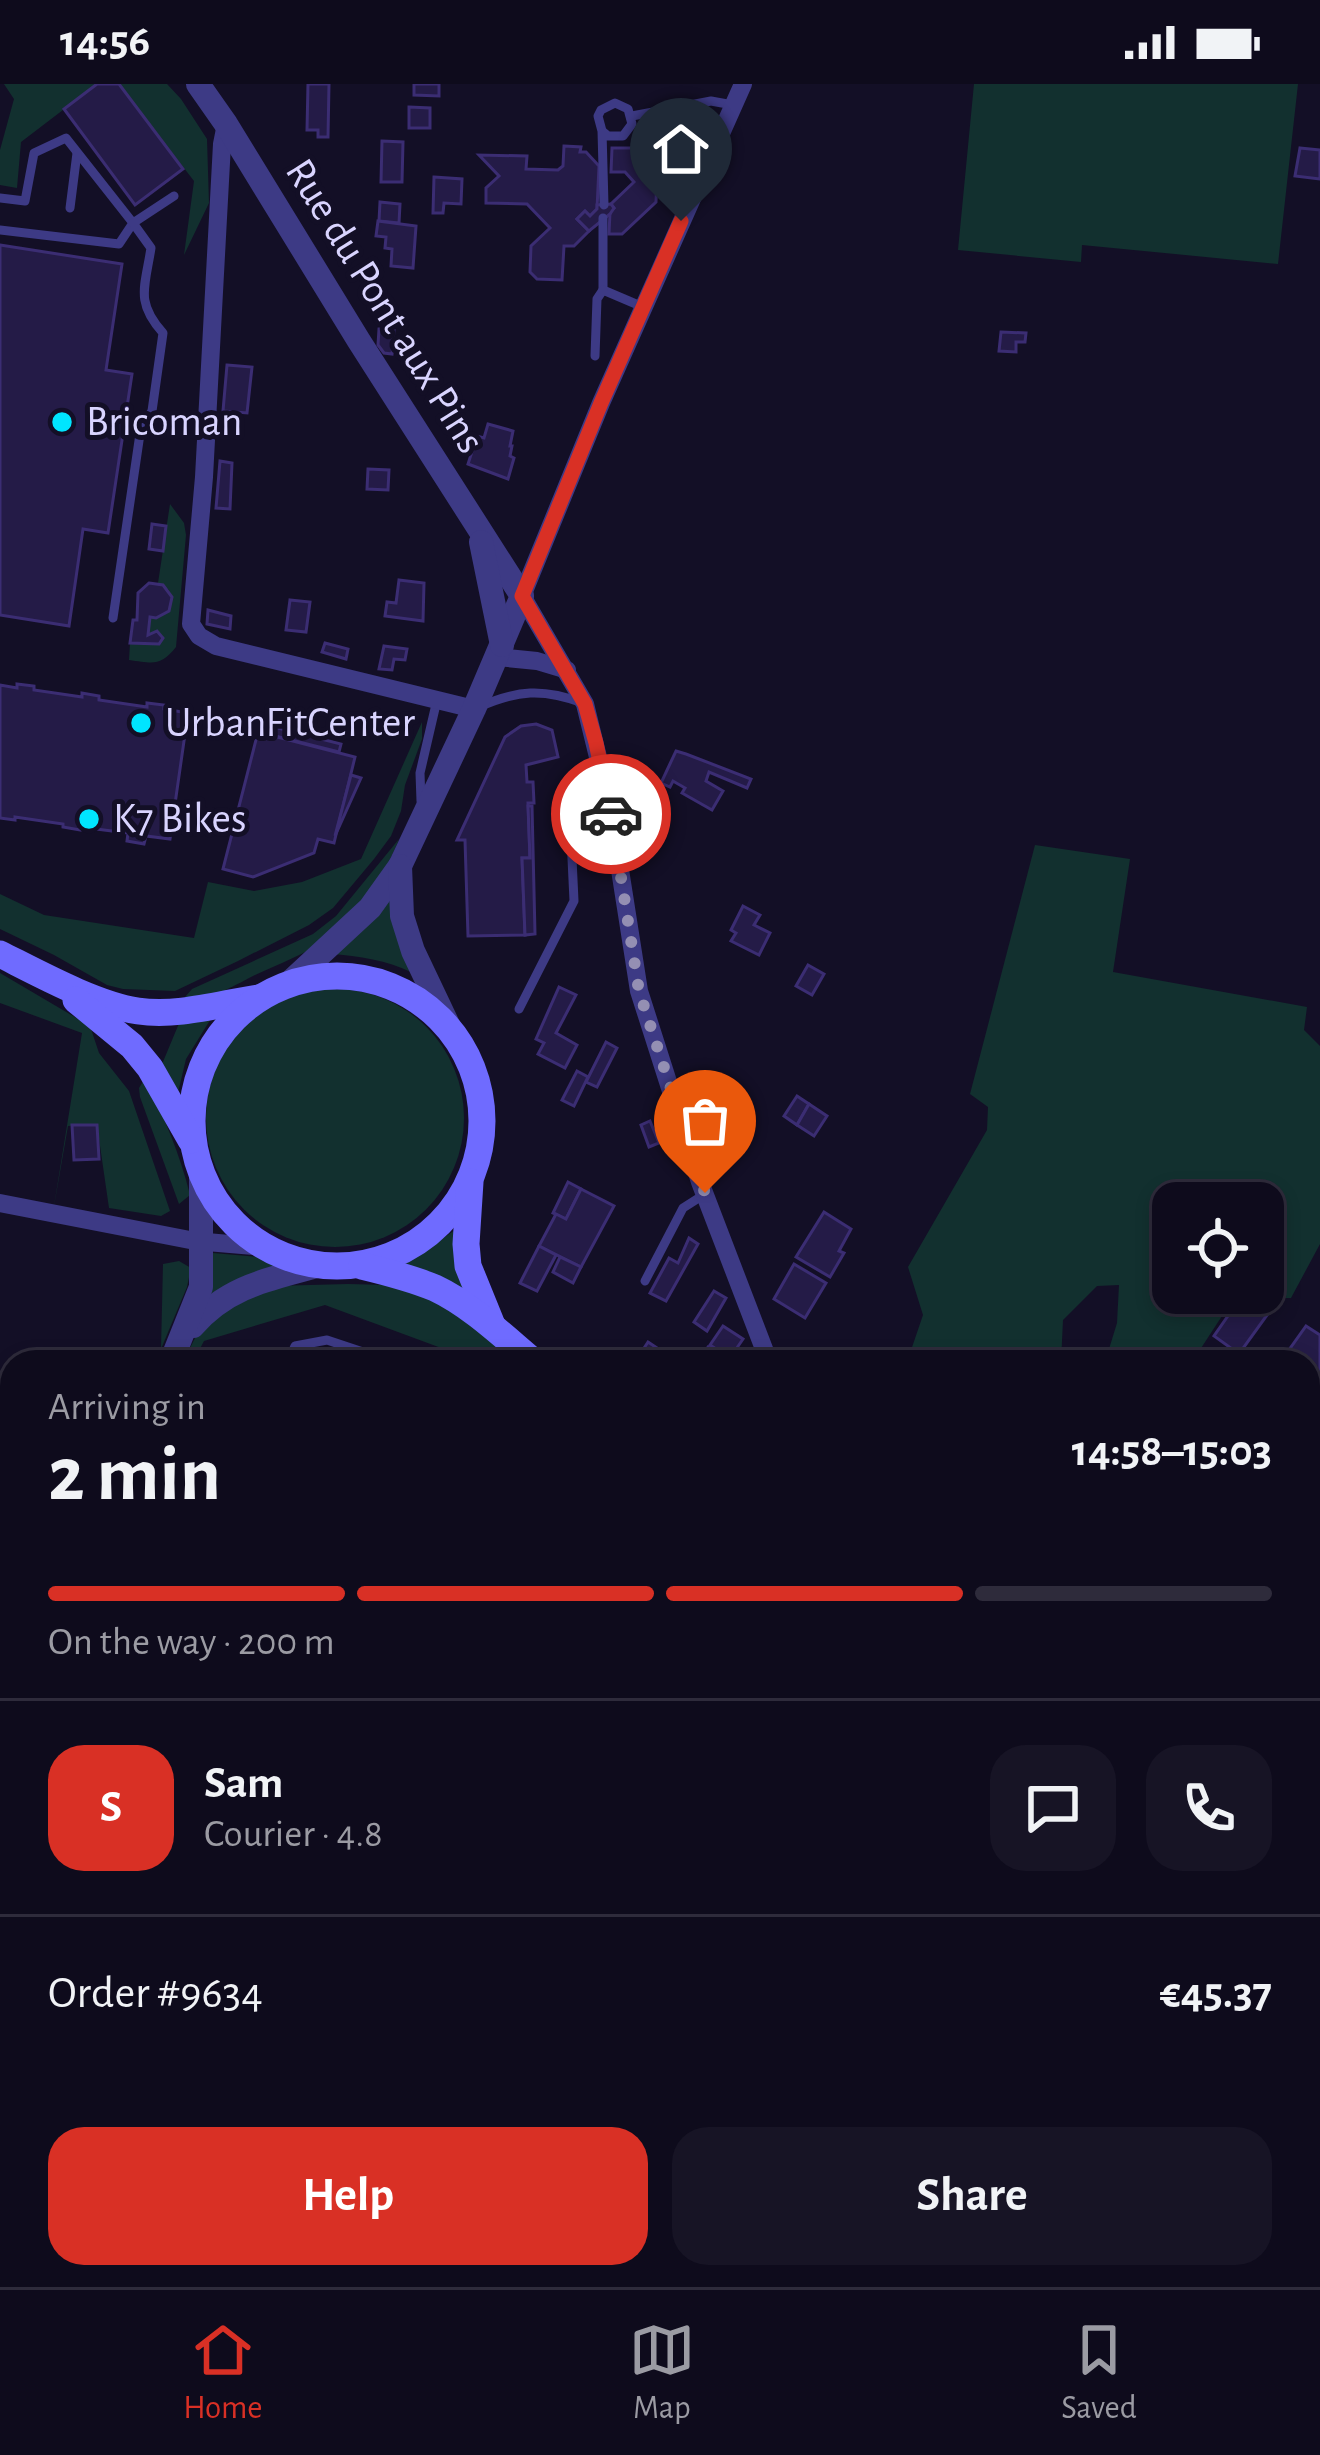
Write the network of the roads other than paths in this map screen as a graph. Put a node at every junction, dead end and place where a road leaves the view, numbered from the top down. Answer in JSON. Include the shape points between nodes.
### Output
{"nodes":[{"id":1,"x":198,"y":84,"type":"edge"},
{"id":2,"x":742,"y":84,"type":"edge"},
{"id":3,"x":733,"y":105,"type":"junction"},
{"id":4,"x":632,"y":116,"type":"junction"},
{"id":5,"x":226,"y":124,"type":"junction"},
{"id":6,"x":602,"y":131,"type":"junction"},
{"id":7,"x":76,"y":153,"type":"junction"},
{"id":8,"x":174,"y":196,"type":"dead end"},
{"id":9,"x":0,"y":198,"type":"edge"},
{"id":10,"x":604,"y":205,"type":"dead end"},
{"id":11,"x":70,"y":208,"type":"dead end"},
{"id":12,"x":603,"y":218,"type":"dead end"},
{"id":13,"x":133,"y":223,"type":"junction"},
{"id":14,"x":0,"y":230,"type":"edge"},
{"id":15,"x":603,"y":290,"type":"junction"},
{"id":16,"x":643,"y":307,"type":"junction"},
{"id":17,"x":595,"y":356,"type":"dead end"},
{"id":18,"x":478,"y":530,"type":"junction"},
{"id":19,"x":522,"y":596,"type":"junction"},
{"id":20,"x":113,"y":618,"type":"dead end"},
{"id":21,"x":499,"y":651,"type":"junction"},
{"id":22,"x":567,"y":670,"type":"junction"},
{"id":23,"x":437,"y":700,"type":"junction"},
{"id":24,"x":585,"y":704,"type":"junction"},
{"id":25,"x":474,"y":710,"type":"junction"},
{"id":26,"x":610,"y":806,"type":"junction"},
{"id":27,"x":422,"y":818,"type":"junction"},
{"id":28,"x":400,"y":866,"type":"junction"},
{"id":29,"x":0,"y":954,"type":"edge"},
{"id":30,"x":32,"y":970,"type":"junction"},
{"id":31,"x":274,"y":991,"type":"junction"},
{"id":32,"x":519,"y":1009,"type":"dead end"},
{"id":33,"x":452,"y":1033,"type":"junction"},
{"id":34,"x":193,"y":1144,"type":"junction"},
{"id":35,"x":201,"y":1172,"type":"junction"},
{"id":36,"x":470,"y":1178,"type":"junction"},
{"id":37,"x":705,"y":1193,"type":"junction"},
{"id":38,"x":0,"y":1204,"type":"edge"},
{"id":39,"x":201,"y":1241,"type":"junction"},
{"id":40,"x":264,"y":1246,"type":"junction"},
{"id":41,"x":358,"y":1264,"type":"junction"},
{"id":42,"x":321,"y":1265,"type":"junction"},
{"id":43,"x":645,"y":1281,"type":"dead end"},
{"id":44,"x":492,"y":1327,"type":"junction"},
{"id":45,"x":183,"y":1336,"type":"junction"},
{"id":46,"x":177,"y":1350,"type":"edge"},
{"id":47,"x":293,"y":1350,"type":"edge"},
{"id":48,"x":357,"y":1350,"type":"edge"},
{"id":49,"x":520,"y":1350,"type":"edge"},
{"id":50,"x":764,"y":1350,"type":"edge"}],
"edges":[{"from":1,"to":5,"type":"street","name":"Rue du Pont aux Pins"},
{"from":2,"to":3,"type":"street"},
{"from":3,"to":4,"type":"lane","via":[[711,101]]},
{"from":3,"to":16,"type":"street"},
{"from":4,"to":6,"type":"lane","via":[[622,136]]},
{"from":4,"to":6,"type":"lane","via":[[608,105],[598,116]]},
{"from":5,"to":18,"type":"street","name":"Rue du Pont aux Pins"},
{"from":5,"to":23,"type":"street","name":"Rue du Pont aux Pins","via":[[191,624],[216,646]]},
{"from":6,"to":10,"type":"lane"},
{"from":7,"to":9,"type":"lane","via":[[66,138],[34,153],[25,201]]},
{"from":7,"to":11,"type":"lane"},
{"from":7,"to":13,"type":"lane"},
{"from":8,"to":13,"type":"lane"},
{"from":12,"to":15,"type":"lane"},
{"from":13,"to":14,"type":"lane","via":[[119,244]]},
{"from":13,"to":20,"type":"lane","via":[[151,248],[146,314],[163,333]]},
{"from":15,"to":16,"type":"lane"},
{"from":15,"to":17,"type":"lane"},
{"from":16,"to":19,"type":"street"},
{"from":18,"to":19,"type":"street","name":"Rue du Pont aux Pins"},
{"from":18,"to":21,"type":"street","name":"Rue du Pont aux Pins"},
{"from":19,"to":21,"type":"street"},
{"from":19,"to":22,"type":"street"},
{"from":21,"to":22,"type":"street"},
{"from":21,"to":25,"type":"street"},
{"from":22,"to":24,"type":"street"},
{"from":23,"to":25,"type":"street","name":"Rue du Pont aux Pins"},
{"from":23,"to":27,"type":"lane","via":[[420,773]]},
{"from":24,"to":25,"type":"lane","via":[[527,692]]},
{"from":24,"to":26,"type":"street"},
{"from":25,"to":27,"type":"street"},
{"from":26,"to":32,"type":"lane","via":[[570,816],[574,901]]},
{"from":26,"to":37,"type":"street","via":[[639,991]]},
{"from":27,"to":28,"type":"street"},
{"from":28,"to":31,"type":"street","via":[[370,908]]},
{"from":28,"to":33,"type":"street","via":[[402,916]]},
{"from":29,"to":30,"type":"main road"},
{"from":30,"to":31,"type":"main road","via":[[135,1011]]},
{"from":30,"to":34,"type":"main road","via":[[132,1046]]},
{"from":31,"to":33,"type":"main road","via":[[316,978],[377,982]]},
{"from":31,"to":34,"type":"main road","via":[[239,1014],[205,1060],[195,1087]]},
{"from":33,"to":36,"type":"main road","via":[[481,1103]]},
{"from":34,"to":35,"type":"main road"},
{"from":35,"to":39,"type":"street"},
{"from":35,"to":40,"type":"main road","via":[[226,1215]]},
{"from":36,"to":41,"type":"main road","via":[[425,1236]]},
{"from":36,"to":44,"type":"main road","via":[[468,1266]]},
{"from":37,"to":43,"type":"lane","via":[[683,1208]]},
{"from":37,"to":50,"type":"street"},
{"from":38,"to":39,"type":"street"},
{"from":39,"to":40,"type":"street"},
{"from":39,"to":45,"type":"street","via":[[201,1287]]},
{"from":40,"to":42,"type":"main road"},
{"from":41,"to":42,"type":"main road"},
{"from":41,"to":44,"type":"main road","via":[[440,1291]]},
{"from":42,"to":45,"type":"street","via":[[241,1287]]},
{"from":44,"to":49,"type":"main road"},
{"from":45,"to":46,"type":"street"},
{"from":47,"to":48,"type":"lane","via":[[327,1340]]}]}
